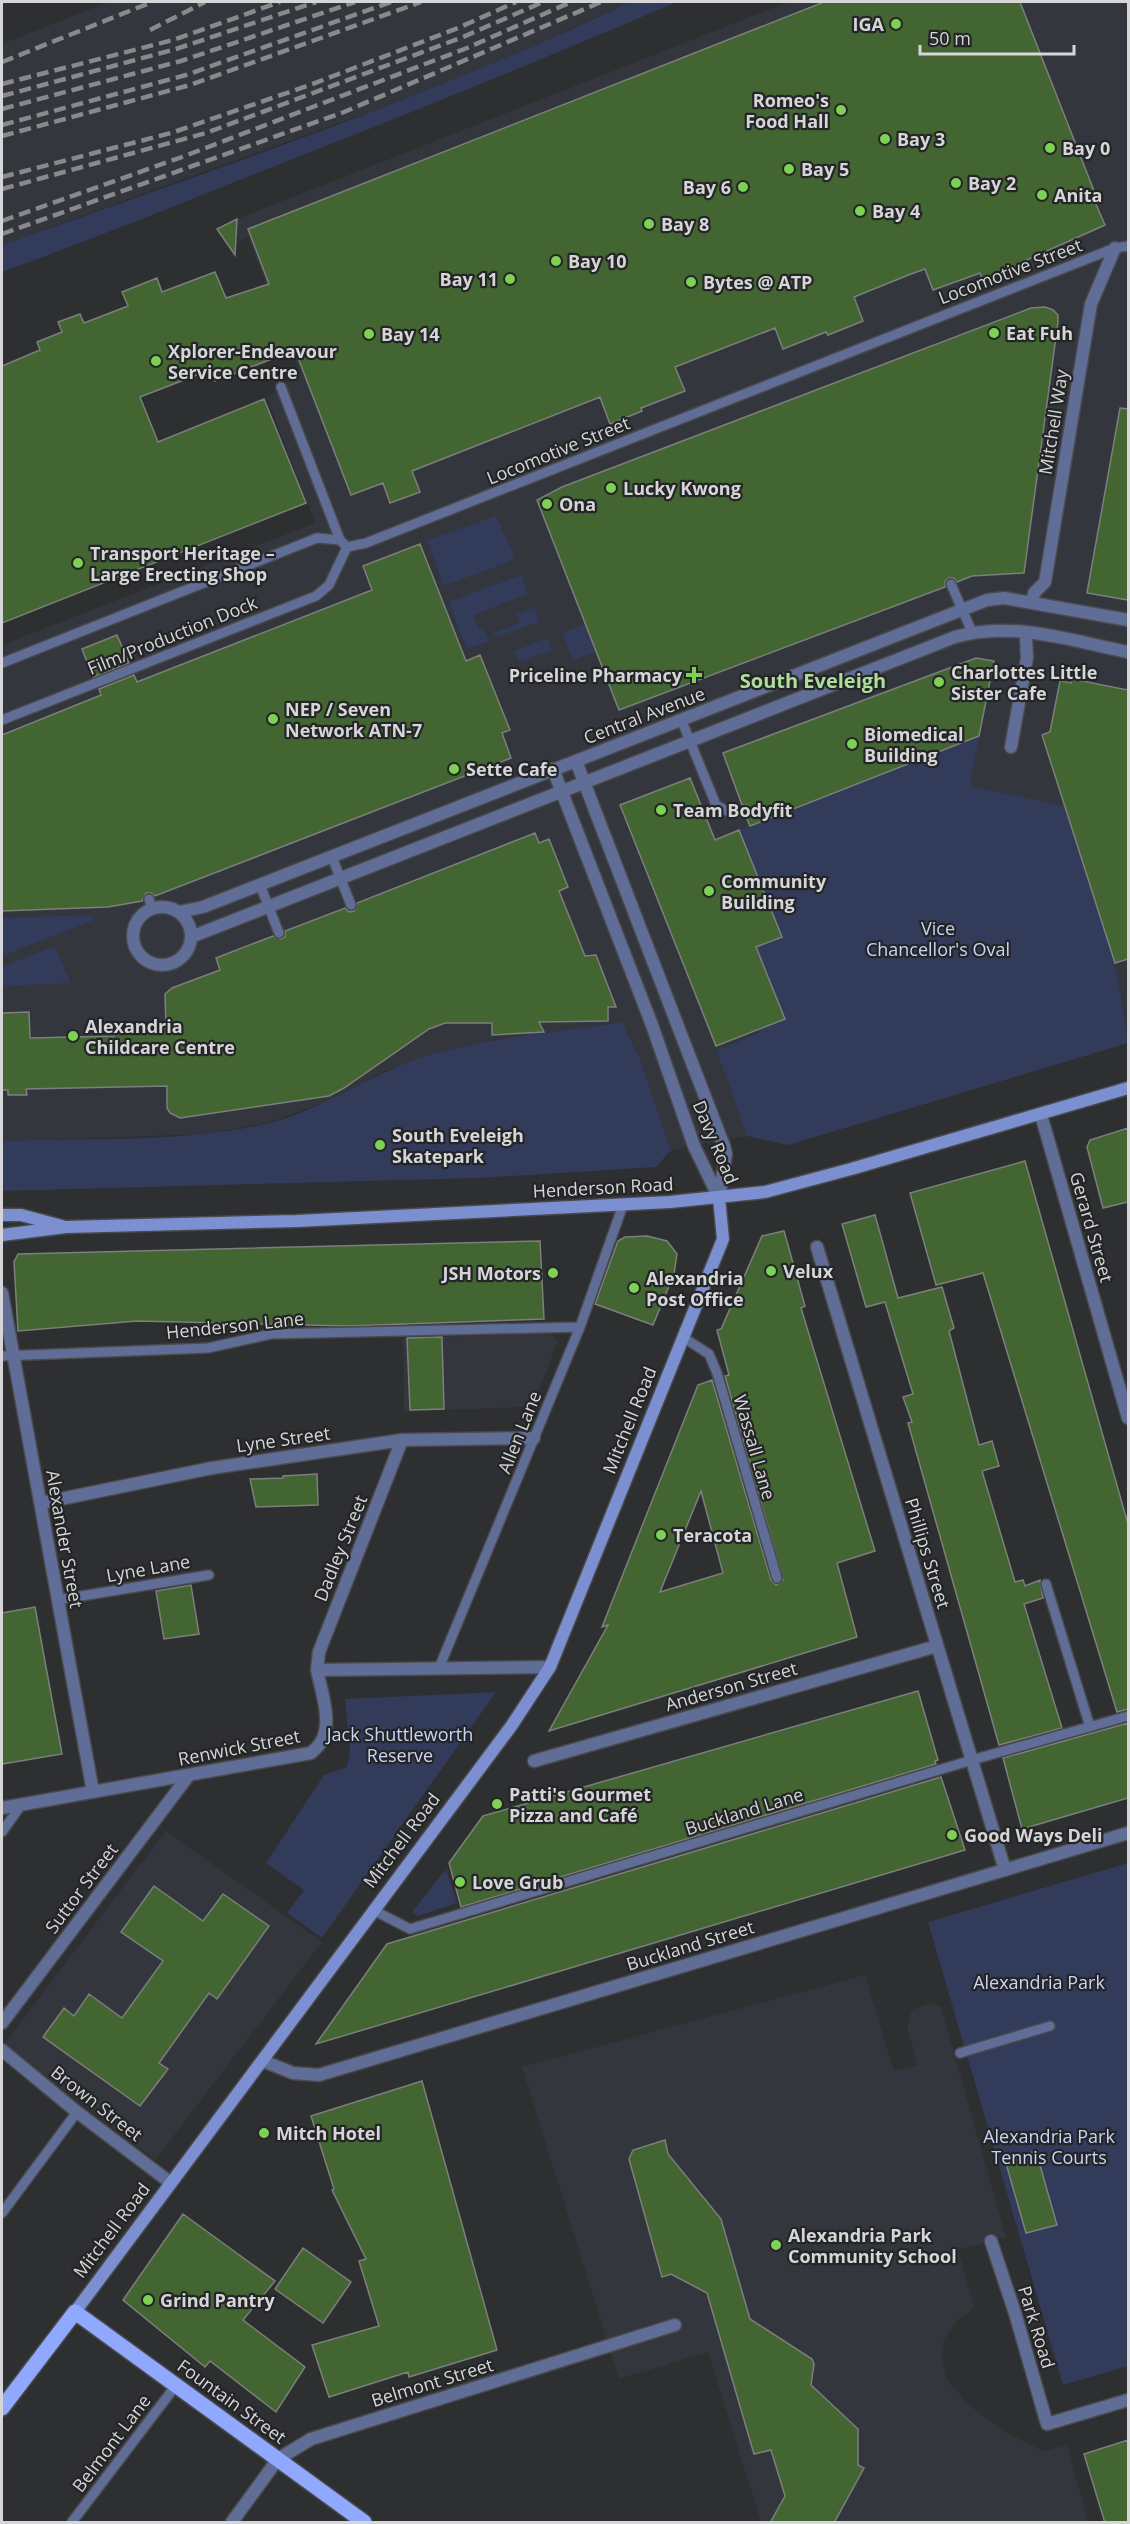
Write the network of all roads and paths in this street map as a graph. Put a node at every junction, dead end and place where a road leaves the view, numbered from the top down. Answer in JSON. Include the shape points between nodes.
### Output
{"nodes":[{"id":1,"x":1128,"y":246,"type":"edge"},
{"id":2,"x":1115,"y":248,"type":"junction"},
{"id":3,"x":281,"y":387,"type":"dead end"},
{"id":4,"x":343,"y":543,"type":"junction"},
{"id":5,"x":951,"y":584,"type":"dead end"},
{"id":6,"x":1032,"y":603,"type":"junction"},
{"id":7,"x":962,"y":609,"type":"junction"},
{"id":8,"x":1128,"y":620,"type":"edge"},
{"id":9,"x":972,"y":632,"type":"junction"},
{"id":10,"x":1026,"y":639,"type":"dead end"},
{"id":11,"x":1128,"y":652,"type":"edge"},
{"id":12,"x":2,"y":663,"type":"edge"},
{"id":13,"x":681,"y":719,"type":"junction"},
{"id":14,"x":2,"y":720,"type":"edge"},
{"id":15,"x":690,"y":741,"type":"junction"},
{"id":16,"x":1011,"y":747,"type":"dead end"},
{"id":17,"x":576,"y":761,"type":"junction"},
{"id":18,"x":553,"y":769,"type":"junction"},
{"id":19,"x":584,"y":783,"type":"junction"},
{"id":20,"x":562,"y":792,"type":"junction"},
{"id":21,"x":744,"y":811,"type":"dead end"},
{"id":22,"x":332,"y":857,"type":"junction"},
{"id":23,"x":340,"y":879,"type":"junction"},
{"id":24,"x":260,"y":885,"type":"junction"},
{"id":25,"x":351,"y":905,"type":"dead end"},
{"id":26,"x":269,"y":907,"type":"junction"},
{"id":27,"x":179,"y":912,"type":"junction"},
{"id":28,"x":279,"y":933,"type":"dead end"},
{"id":29,"x":191,"y":937,"type":"junction"},
{"id":30,"x":654,"y":964,"type":"junction"},
{"id":31,"x":633,"y":972,"type":"junction"},
{"id":32,"x":1128,"y":1088,"type":"edge"},
{"id":33,"x":1041,"y":1115,"type":"junction"},
{"id":34,"x":719,"y":1198,"type":"junction"},
{"id":35,"x":623,"y":1205,"type":"junction"},
{"id":36,"x":2,"y":1215,"type":"edge"},
{"id":37,"x":66,"y":1227,"type":"junction"},
{"id":38,"x":2,"y":1235,"type":"edge"},
{"id":39,"x":817,"y":1247,"type":"dead end"},
{"id":40,"x":2,"y":1293,"type":"edge"},
{"id":41,"x":580,"y":1327,"type":"junction"},
{"id":42,"x":684,"y":1338,"type":"junction"},
{"id":43,"x":8,"y":1355,"type":"edge"},
{"id":44,"x":1128,"y":1418,"type":"edge"},
{"id":45,"x":534,"y":1438,"type":"junction"},
{"id":46,"x":402,"y":1440,"type":"junction"},
{"id":47,"x":41,"y":1503,"type":"junction"},
{"id":48,"x":209,"y":1575,"type":"dead end"},
{"id":49,"x":777,"y":1578,"type":"dead end"},
{"id":50,"x":1046,"y":1584,"type":"dead end"},
{"id":51,"x":57,"y":1600,"type":"junction"},
{"id":52,"x":937,"y":1646,"type":"junction"},
{"id":53,"x":550,"y":1667,"type":"junction"},
{"id":54,"x":439,"y":1668,"type":"junction"},
{"id":55,"x":317,"y":1670,"type":"junction"},
{"id":56,"x":1128,"y":1716,"type":"edge"},
{"id":57,"x":1090,"y":1727,"type":"junction"},
{"id":58,"x":972,"y":1760,"type":"junction"},
{"id":59,"x":534,"y":1761,"type":"dead end"},
{"id":60,"x":189,"y":1775,"type":"junction"},
{"id":61,"x":93,"y":1792,"type":"junction"},
{"id":62,"x":22,"y":1804,"type":"junction"},
{"id":63,"x":2,"y":1808,"type":"edge"},
{"id":64,"x":2,"y":1832,"type":"edge"},
{"id":65,"x":1128,"y":1833,"type":"edge"},
{"id":66,"x":1005,"y":1870,"type":"junction"},
{"id":67,"x":373,"y":1910,"type":"junction"},
{"id":68,"x":2,"y":2023,"type":"edge"},
{"id":69,"x":1050,"y":2026,"type":"dead end"},
{"id":70,"x":2,"y":2050,"type":"edge"},
{"id":71,"x":960,"y":2053,"type":"dead end"},
{"id":72,"x":263,"y":2061,"type":"junction"},
{"id":73,"x":77,"y":2112,"type":"junction"},
{"id":74,"x":171,"y":2183,"type":"junction"},
{"id":75,"x":2,"y":2213,"type":"edge"},
{"id":76,"x":991,"y":2241,"type":"dead end"},
{"id":77,"x":75,"y":2312,"type":"junction"},
{"id":78,"x":675,"y":2325,"type":"dead end"},
{"id":79,"x":177,"y":2385,"type":"junction"},
{"id":80,"x":1128,"y":2400,"type":"edge"},
{"id":81,"x":2,"y":2409,"type":"edge"},
{"id":82,"x":278,"y":2459,"type":"junction"},
{"id":83,"x":72,"y":2523,"type":"edge"},
{"id":84,"x":232,"y":2523,"type":"edge"},
{"id":85,"x":364,"y":2523,"type":"edge"}],
"edges":[{"from":1,"to":2,"type":"lane","name":"Locomotive Street"},
{"from":2,"to":4,"type":"lane","name":"Locomotive Street","via":[[484,498],[366,543]]},
{"from":2,"to":6,"type":"street","name":"Mitchell Way","via":[[1091,304],[1045,582],[1034,593]]},
{"from":3,"to":4,"type":"lane"},
{"from":4,"to":12,"type":"lane","name":"Locomotive Street","via":[[317,538]]},
{"from":4,"to":14,"type":"lane","name":"Film/Production Dock","via":[[340,563],[329,585],[316,596]]},
{"from":5,"to":7,"type":"lane"},
{"from":6,"to":7,"type":"street","name":"Central Avenue","via":[[1004,598]]},
{"from":6,"to":8,"type":"street","name":"Central Avenue"},
{"from":7,"to":9,"type":"lane"},
{"from":7,"to":13,"type":"street","name":"Central Avenue"},
{"from":9,"to":11,"type":"street","via":[[998,628]]},
{"from":9,"to":15,"type":"street"},
{"from":10,"to":16,"type":"street","via":[[1027,658]]},
{"from":13,"to":15,"type":"lane"},
{"from":13,"to":17,"type":"street","name":"Central Avenue"},
{"from":15,"to":19,"type":"street"},
{"from":15,"to":21,"type":"lane","via":[[716,805],[731,813]]},
{"from":17,"to":18,"type":"street","name":"Central Avenue"},
{"from":17,"to":19,"type":"street","name":"Davy Road"},
{"from":18,"to":20,"type":"street","name":"Davy Road"},
{"from":18,"to":22,"type":"street","name":"Central Avenue"},
{"from":19,"to":20,"type":"street"},
{"from":19,"to":30,"type":"street","name":"Davy Road"},
{"from":20,"to":23,"type":"street"},
{"from":20,"to":31,"type":"street","name":"Davy Road"},
{"from":22,"to":23,"type":"lane"},
{"from":22,"to":24,"type":"street","name":"Central Avenue"},
{"from":23,"to":25,"type":"lane"},
{"from":23,"to":26,"type":"street"},
{"from":24,"to":26,"type":"lane"},
{"from":24,"to":27,"type":"street","name":"Central Avenue","via":[[204,907]]},
{"from":26,"to":28,"type":"lane"},
{"from":26,"to":29,"type":"street"},
{"from":27,"to":29,"type":"street","via":[[188,923]]},
{"from":27,"to":29,"type":"street","via":[[151,903],[133,927],[135,948],[144,959],[157,965],[171,964],[187,950]]},
{"from":30,"to":31,"type":"street"},
{"from":30,"to":34,"type":"street","name":"Davy Road","via":[[724,1146]]},
{"from":31,"to":34,"type":"street","name":"Davy Road","via":[[694,1146]]},
{"from":32,"to":33,"type":"main road","name":"Henderson Road"},
{"from":33,"to":34,"type":"main road","name":"Henderson Road","via":[[765,1191]]},
{"from":33,"to":44,"type":"street","name":"Gerard Street"},
{"from":34,"to":35,"type":"main road","name":"Henderson Road"},
{"from":34,"to":42,"type":"main road","name":"Mitchell Road","via":[[723,1239]]},
{"from":35,"to":37,"type":"main road","name":"Henderson Road","via":[[297,1221]]},
{"from":35,"to":41,"type":"lane","name":"Allen Lane"},
{"from":36,"to":37,"type":"main road","name":"Henderson Road","via":[[21,1215]]},
{"from":37,"to":38,"type":"main road","name":"Henderson Road"},
{"from":39,"to":52,"type":"street","name":"Phillips Street"},
{"from":40,"to":43,"type":"street","name":"Alexander Street"},
{"from":41,"to":43,"type":"lane","name":"Henderson Lane","via":[[272,1334],[208,1348]]},
{"from":41,"to":45,"type":"lane","name":"Allen Lane"},
{"from":42,"to":49,"type":"lane","name":"Wassall Lane","via":[[709,1354],[717,1373]]},
{"from":42,"to":53,"type":"main road","name":"Mitchell Road"},
{"from":43,"to":47,"type":"street","name":"Alexander Street"},
{"from":45,"to":46,"type":"street","name":"Lyne Street"},
{"from":45,"to":54,"type":"lane","name":"Allen Lane"},
{"from":46,"to":47,"type":"street","name":"Lyne Street","via":[[212,1468]]},
{"from":46,"to":55,"type":"street","name":"Dadley Street","via":[[319,1652]]},
{"from":47,"to":51,"type":"street","name":"Alexander Street"},
{"from":48,"to":51,"type":"lane","name":"Lyne Lane"},
{"from":50,"to":57,"type":"lane"},
{"from":51,"to":61,"type":"street","name":"Alexander Street"},
{"from":52,"to":58,"type":"street","name":"Phillips Street"},
{"from":52,"to":59,"type":"street","name":"Anderson Street"},
{"from":53,"to":54,"type":"street"},
{"from":53,"to":67,"type":"main road","name":"Mitchell Road","via":[[512,1725]]},
{"from":54,"to":55,"type":"street"},
{"from":55,"to":60,"type":"street","name":"Renwick Street","via":[[326,1720],[321,1742],[311,1753]]},
{"from":56,"to":57,"type":"lane","name":"Buckland Lane"},
{"from":57,"to":58,"type":"lane","name":"Buckland Lane"},
{"from":58,"to":66,"type":"street","name":"Phillips Street"},
{"from":58,"to":67,"type":"lane","name":"Buckland Lane","via":[[410,1929]]},
{"from":60,"to":61,"type":"street","name":"Renwick Street"},
{"from":60,"to":68,"type":"street","name":"Suttor Street"},
{"from":61,"to":62,"type":"street","name":"Renwick Street"},
{"from":62,"to":63,"type":"street","name":"Renwick Street"},
{"from":62,"to":64,"type":"lane"},
{"from":65,"to":66,"type":"street","name":"Buckland Street"},
{"from":66,"to":72,"type":"street","name":"Buckland Street","via":[[319,2075],[299,2075]]},
{"from":67,"to":72,"type":"main road","name":"Mitchell Road"},
{"from":69,"to":71,"type":"lane"},
{"from":70,"to":73,"type":"street","name":"Brown Street"},
{"from":72,"to":74,"type":"main road","name":"Mitchell Road"},
{"from":73,"to":74,"type":"street","name":"Brown Street"},
{"from":73,"to":75,"type":"lane"},
{"from":74,"to":77,"type":"main road","name":"Mitchell Road"},
{"from":76,"to":80,"type":"street","name":"Park Road","via":[[1047,2424]]},
{"from":77,"to":79,"type":"main road","name":"Fountain Street"},
{"from":77,"to":81,"type":"main road","name":"Mitchell Road"},
{"from":78,"to":82,"type":"street","name":"Belmont Street","via":[[311,2439]]},
{"from":79,"to":82,"type":"main road","name":"Fountain Street"},
{"from":79,"to":83,"type":"lane","name":"Belmont Lane"},
{"from":82,"to":84,"type":"street","name":"Belmont Street"},
{"from":82,"to":85,"type":"main road","name":"Fountain Street"}]}
